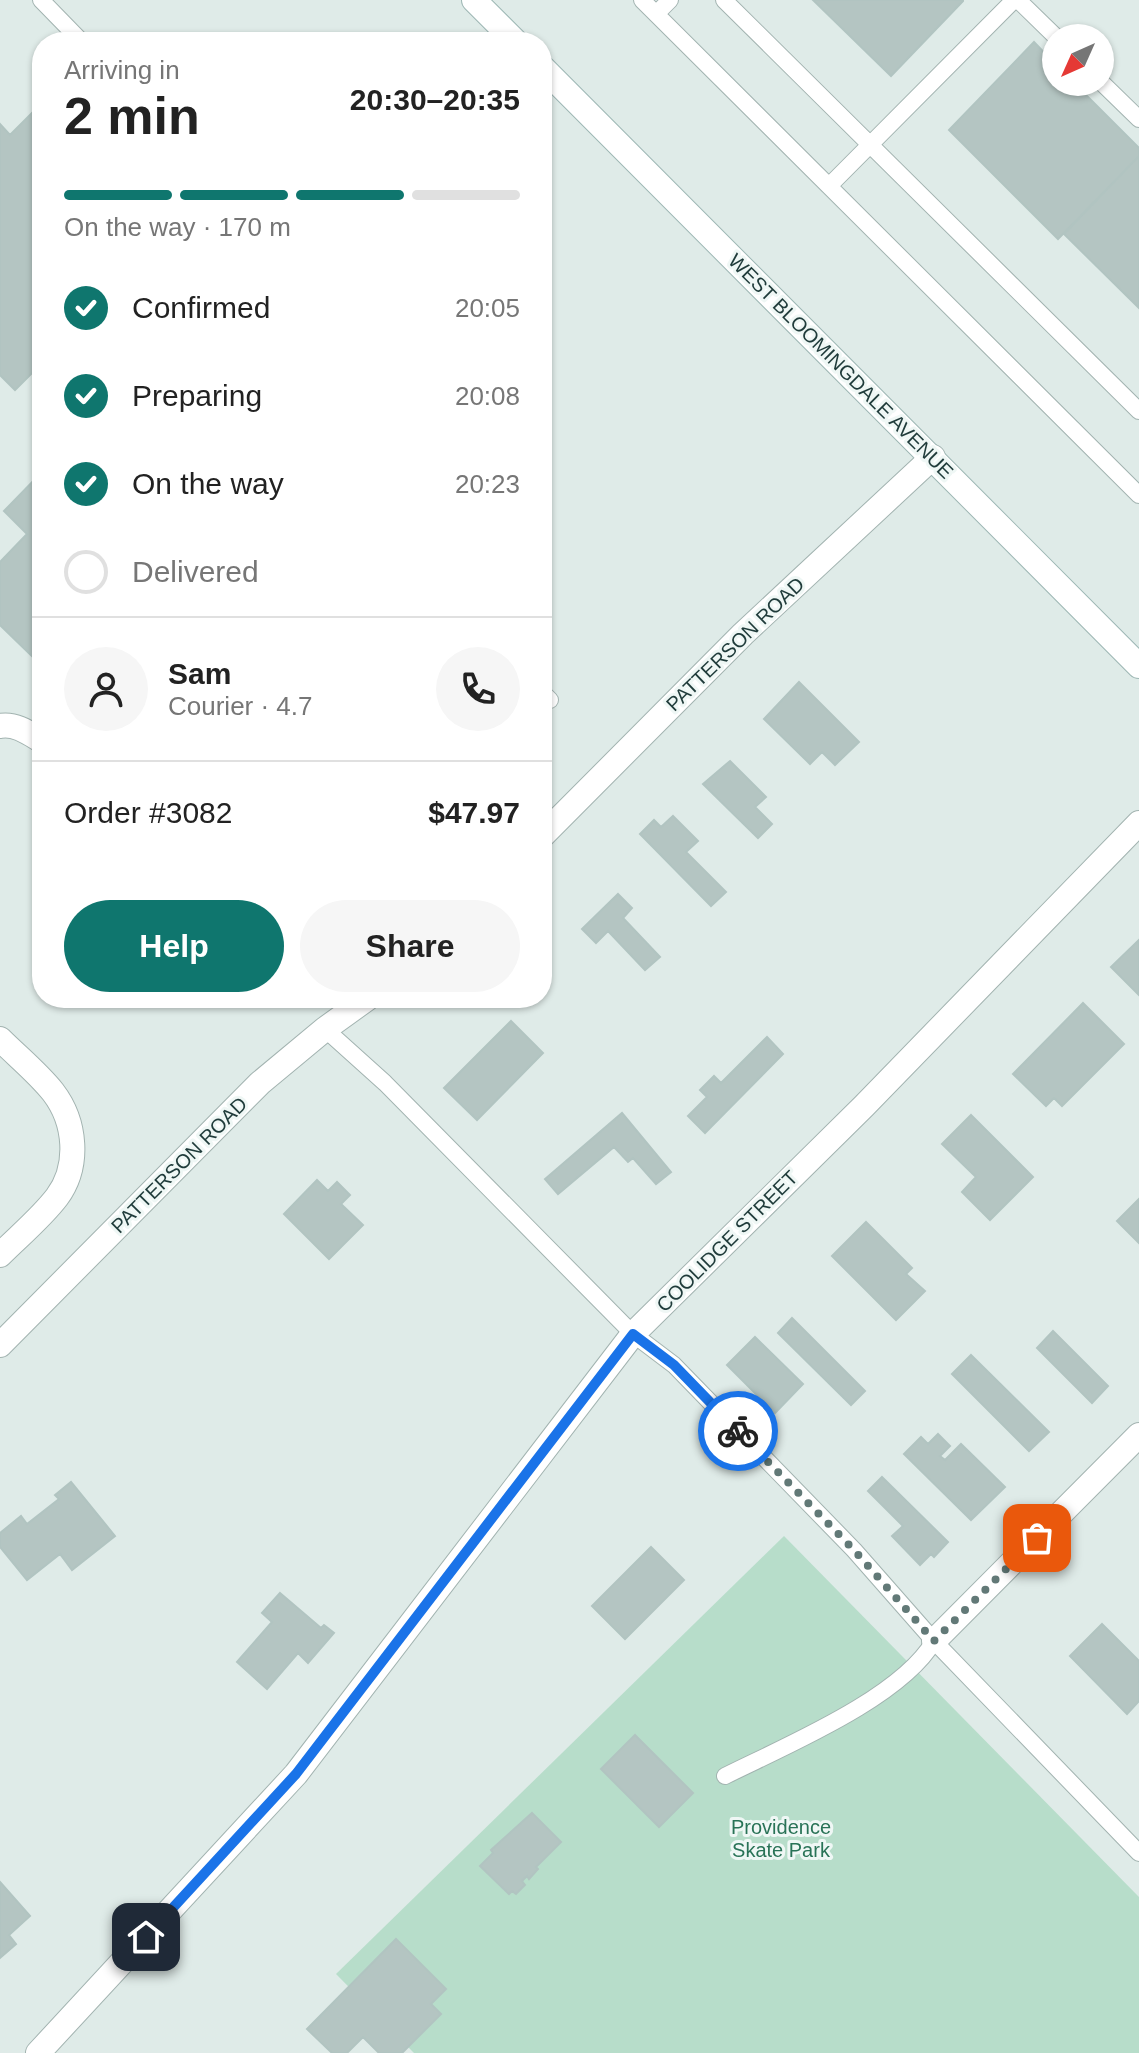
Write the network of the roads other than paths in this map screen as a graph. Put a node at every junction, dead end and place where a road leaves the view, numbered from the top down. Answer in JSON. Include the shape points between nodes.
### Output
{"nodes":[{"id":1,"x":41,"y":0,"type":"edge"},
{"id":2,"x":474,"y":0,"type":"edge"},
{"id":3,"x":642,"y":0,"type":"edge"},
{"id":4,"x":670,"y":0,"type":"edge"},
{"id":5,"x":724,"y":0,"type":"edge"},
{"id":6,"x":1026,"y":3,"type":"edge"},
{"id":7,"x":656,"y":14,"type":"junction"},
{"id":8,"x":1045,"y":24,"type":"edge"},
{"id":9,"x":72,"y":32,"type":"edge"},
{"id":10,"x":506,"y":32,"type":"edge"},
{"id":11,"x":552,"y":77,"type":"edge"},
{"id":12,"x":1114,"y":95,"type":"edge"},
{"id":13,"x":1139,"y":119,"type":"edge"},
{"id":14,"x":870,"y":144,"type":"junction"},
{"id":15,"x":829,"y":186,"type":"junction"},
{"id":16,"x":1139,"y":411,"type":"edge"},
{"id":17,"x":933,"y":457,"type":"junction"},
{"id":18,"x":1139,"y":495,"type":"edge"},
{"id":19,"x":1139,"y":666,"type":"edge"},
{"id":20,"x":0,"y":726,"type":"edge"},
{"id":21,"x":32,"y":735,"type":"edge"},
{"id":22,"x":1139,"y":823,"type":"edge"},
{"id":23,"x":552,"y":826,"type":"edge"},
{"id":24,"x":354,"y":1008,"type":"edge"},
{"id":25,"x":325,"y":1029,"type":"junction"},
{"id":26,"x":0,"y":1039,"type":"edge"},
{"id":27,"x":0,"y":1255,"type":"edge"},
{"id":28,"x":633,"y":1334,"type":"junction"},
{"id":29,"x":0,"y":1345,"type":"edge"},
{"id":30,"x":1139,"y":1435,"type":"edge"},
{"id":31,"x":934,"y":1641,"type":"junction"},
{"id":32,"x":725,"y":1776,"type":"dead end"},
{"id":33,"x":1139,"y":1853,"type":"edge"},
{"id":34,"x":38,"y":2053,"type":"edge"}],
"edges":[{"from":1,"to":9,"type":"lane"},
{"from":2,"to":10,"type":"street"},
{"from":3,"to":7,"type":"lane"},
{"from":4,"to":7,"type":"lane"},
{"from":5,"to":14,"type":"lane"},
{"from":6,"to":8,"type":"lane"},
{"from":6,"to":14,"type":"lane"},
{"from":7,"to":15,"type":"lane"},
{"from":11,"to":17,"type":"street","name":"WEST BLOOMINGDALE AVENUE"},
{"from":12,"to":13,"type":"lane"},
{"from":14,"to":15,"type":"lane"},
{"from":14,"to":16,"type":"lane"},
{"from":15,"to":18,"type":"lane"},
{"from":17,"to":19,"type":"street","name":"WEST BLOOMINGDALE AVENUE"},
{"from":17,"to":23,"type":"street","name":"PATTERSON ROAD","via":[[743,634]]},
{"from":20,"to":21,"type":"street"},
{"from":22,"to":28,"type":"street","name":"COOLIDGE STREET"},
{"from":24,"to":25,"type":"street","name":"PATTERSON ROAD"},
{"from":25,"to":28,"type":"lane"},
{"from":25,"to":29,"type":"street","name":"PATTERSON ROAD","via":[[260,1083]]},
{"from":26,"to":27,"type":"street","via":[[54,1093],[68,1119],[73,1146],[70,1174],[57,1197]]},
{"from":28,"to":31,"type":"lane","via":[[684,1376],[854,1550]]},
{"from":28,"to":34,"type":"street","name":"COOLIDGE STREET","via":[[296,1774]]},
{"from":30,"to":31,"type":"street"},
{"from":31,"to":32,"type":"lane","via":[[923,1660],[851,1713]]},
{"from":31,"to":33,"type":"lane"}]}
